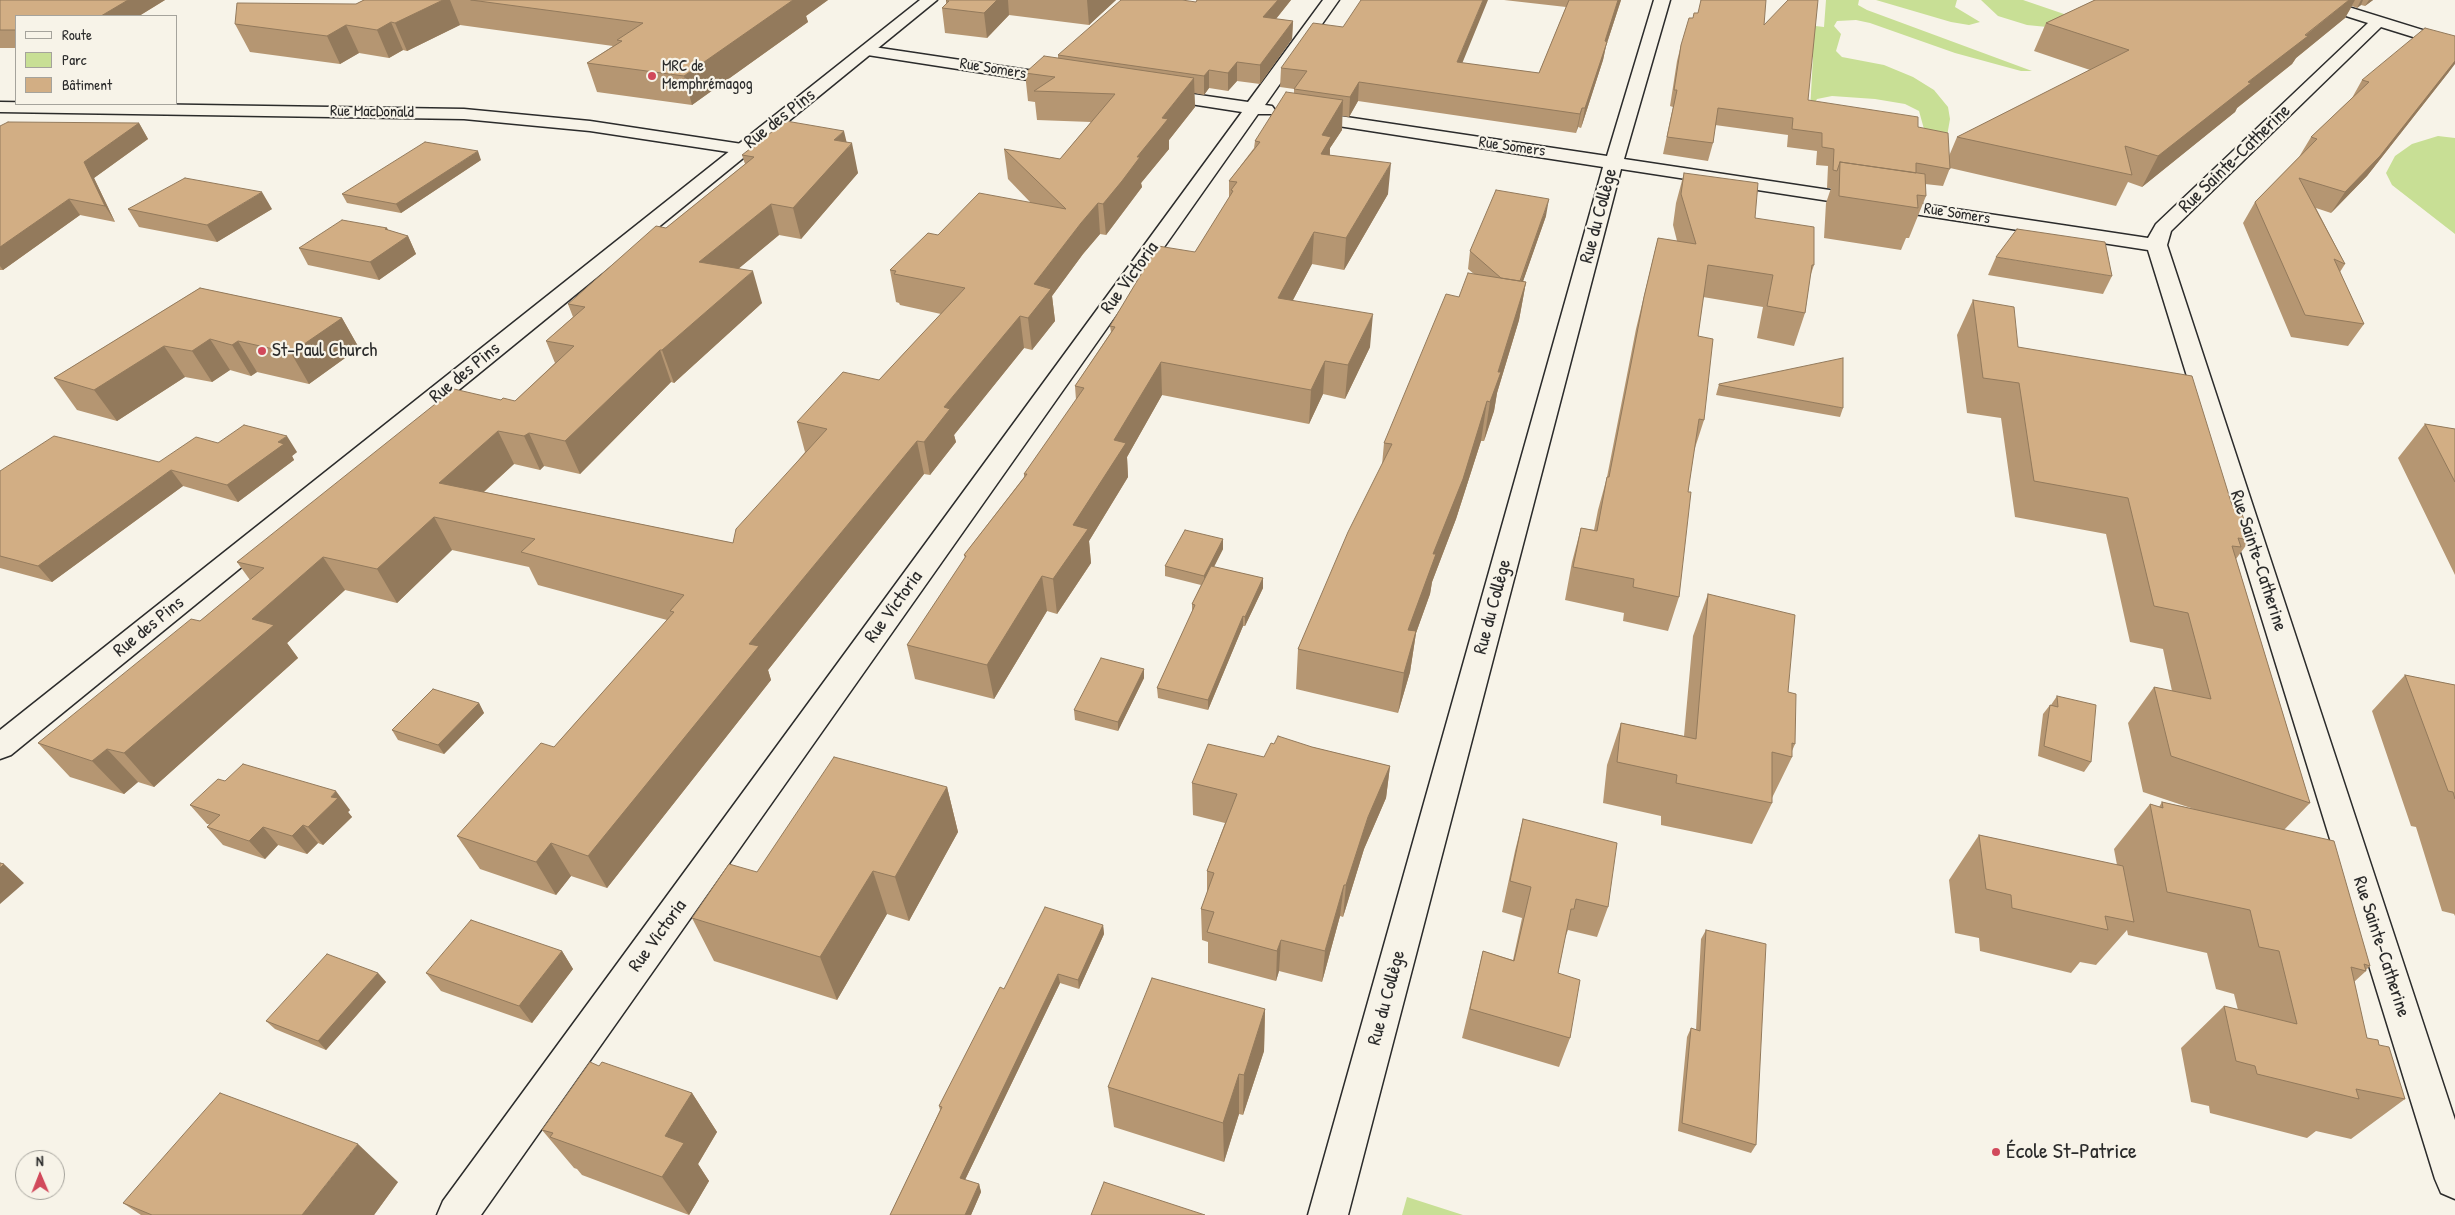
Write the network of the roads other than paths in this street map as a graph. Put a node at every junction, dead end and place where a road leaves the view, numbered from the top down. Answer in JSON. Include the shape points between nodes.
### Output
{"nodes":[{"id":1,"x":929,"y":0,"type":"edge"},
{"id":2,"x":1331,"y":0,"type":"edge"},
{"id":3,"x":1662,"y":0,"type":"edge"},
{"id":4,"x":2310,"y":0,"type":"edge"},
{"id":5,"x":2379,"y":21,"type":"junction"},
{"id":6,"x":2455,"y":45,"type":"edge"},
{"id":7,"x":867,"y":50,"type":"junction"},
{"id":8,"x":1074,"y":82,"type":"edge"},
{"id":9,"x":1143,"y":92,"type":"edge"},
{"id":10,"x":0,"y":107,"type":"edge"},
{"id":11,"x":46,"y":108,"type":"junction"},
{"id":12,"x":1252,"y":108,"type":"junction"},
{"id":13,"x":23,"y":123,"type":"edge"},
{"id":14,"x":742,"y":149,"type":"junction"},
{"id":15,"x":1614,"y":162,"type":"junction"},
{"id":16,"x":2158,"y":245,"type":"junction"},
{"id":17,"x":0,"y":747,"type":"edge"},
{"id":18,"x":2455,"y":1179,"type":"edge"},
{"id":19,"x":457,"y":1215,"type":"edge"},
{"id":20,"x":1328,"y":1215,"type":"edge"}],
"edges":[{"from":1,"to":7,"type":"street","name":"Rue des Pins"},
{"from":2,"to":12,"type":"street","name":"Rue Victoria"},
{"from":3,"to":15,"type":"street","name":"Rue du Collège"},
{"from":4,"to":5,"type":"street"},
{"from":5,"to":6,"type":"street"},
{"from":5,"to":16,"type":"street","name":"Rue Sainte-Catherine","via":[[2163,228]]},
{"from":7,"to":8,"type":"street","name":"Rue Somers"},
{"from":7,"to":14,"type":"street","name":"Rue des Pins"},
{"from":9,"to":12,"type":"street","name":"Rue Somers"},
{"from":10,"to":11,"type":"street","name":"Rue MacDonald"},
{"from":11,"to":13,"type":"street"},
{"from":11,"to":14,"type":"street","name":"Rue MacDonald","via":[[464,114],[590,126]]},
{"from":12,"to":15,"type":"street","name":"Rue Somers"},
{"from":12,"to":19,"type":"street","name":"Rue Victoria"},
{"from":14,"to":17,"type":"street","name":"Rue des Pins"},
{"from":15,"to":16,"type":"street","name":"Rue Somers"},
{"from":15,"to":20,"type":"street","name":"Rue du Collège"},
{"from":16,"to":18,"type":"street","name":"Rue Sainte-Catherine"}]}
